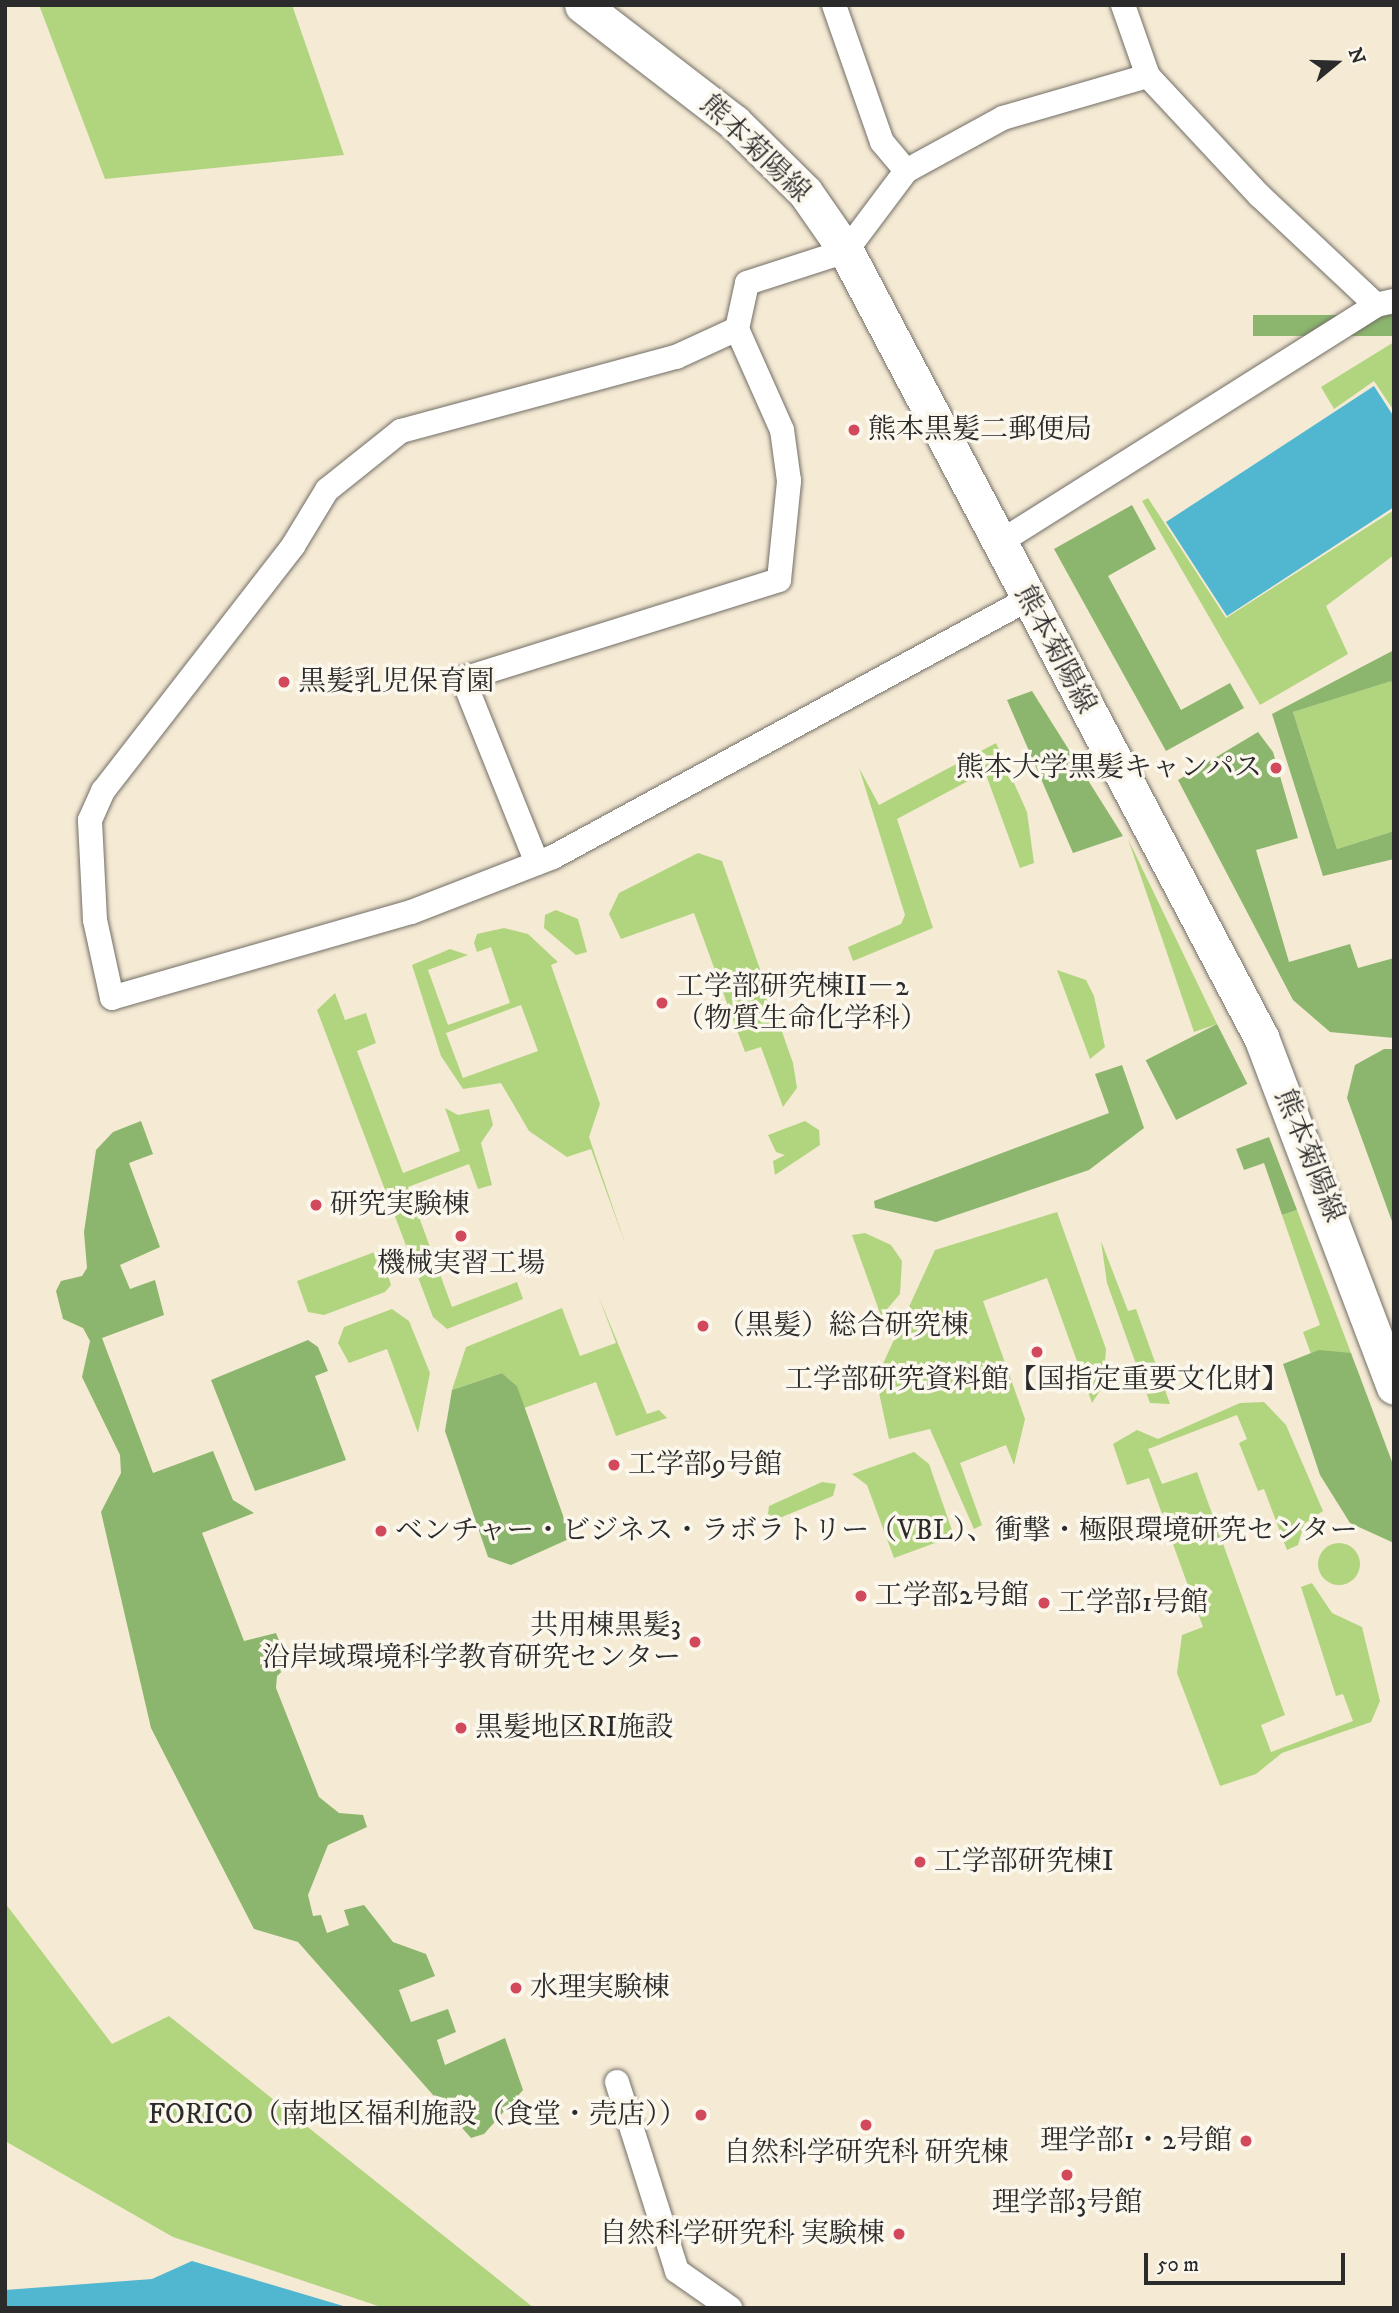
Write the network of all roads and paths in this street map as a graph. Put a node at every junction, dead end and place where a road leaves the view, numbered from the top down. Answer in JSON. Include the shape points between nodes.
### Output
{"nodes":[{"id":1,"x":582,"y":5,"type":"edge"},
{"id":2,"x":834,"y":5,"type":"edge"},
{"id":3,"x":1123,"y":5,"type":"edge"},
{"id":4,"x":1148,"y":76,"type":"junction"},
{"id":5,"x":905,"y":171,"type":"junction"},
{"id":6,"x":846,"y":251,"type":"junction"},
{"id":7,"x":1385,"y":303,"type":"edge"},
{"id":8,"x":737,"y":329,"type":"junction"},
{"id":9,"x":997,"y":544,"type":"junction"},
{"id":10,"x":1028,"y":598,"type":"junction"},
{"id":11,"x":537,"y":863,"type":"junction"},
{"id":12,"x":1394,"y":1387,"type":"edge"},
{"id":13,"x":617,"y":2082,"type":"dead end"},
{"id":14,"x":730,"y":2308,"type":"edge"}],
"edges":[{"from":1,"to":6,"type":"main road","name":"熊本菊陽線","via":[[734,122],[806,192]]},
{"from":2,"to":5,"type":"street","via":[[882,142]]},
{"from":3,"to":4,"type":"street"},
{"from":4,"to":5,"type":"street","via":[[1003,118]]},
{"from":4,"to":7,"type":"street","via":[[1259,197]]},
{"from":5,"to":6,"type":"street"},
{"from":6,"to":8,"type":"street","via":[[747,283]]},
{"from":6,"to":9,"type":"main road","name":"熊本菊陽線"},
{"from":7,"to":9,"type":"street"},
{"from":8,"to":11,"type":"street","via":[[782,430],[789,481],[779,580],[463,679]]},
{"from":8,"to":11,"type":"street","via":[[637,369],[401,431],[327,490],[293,547],[103,791],[90,820],[95,919],[112,998],[411,912]]},
{"from":9,"to":10,"type":"main road","name":"熊本菊陽線"},
{"from":10,"to":11,"type":"street"},
{"from":10,"to":12,"type":"main road","name":"熊本菊陽線","via":[[1261,1037]]},
{"from":13,"to":14,"type":"street","via":[[677,2271]]}]}
